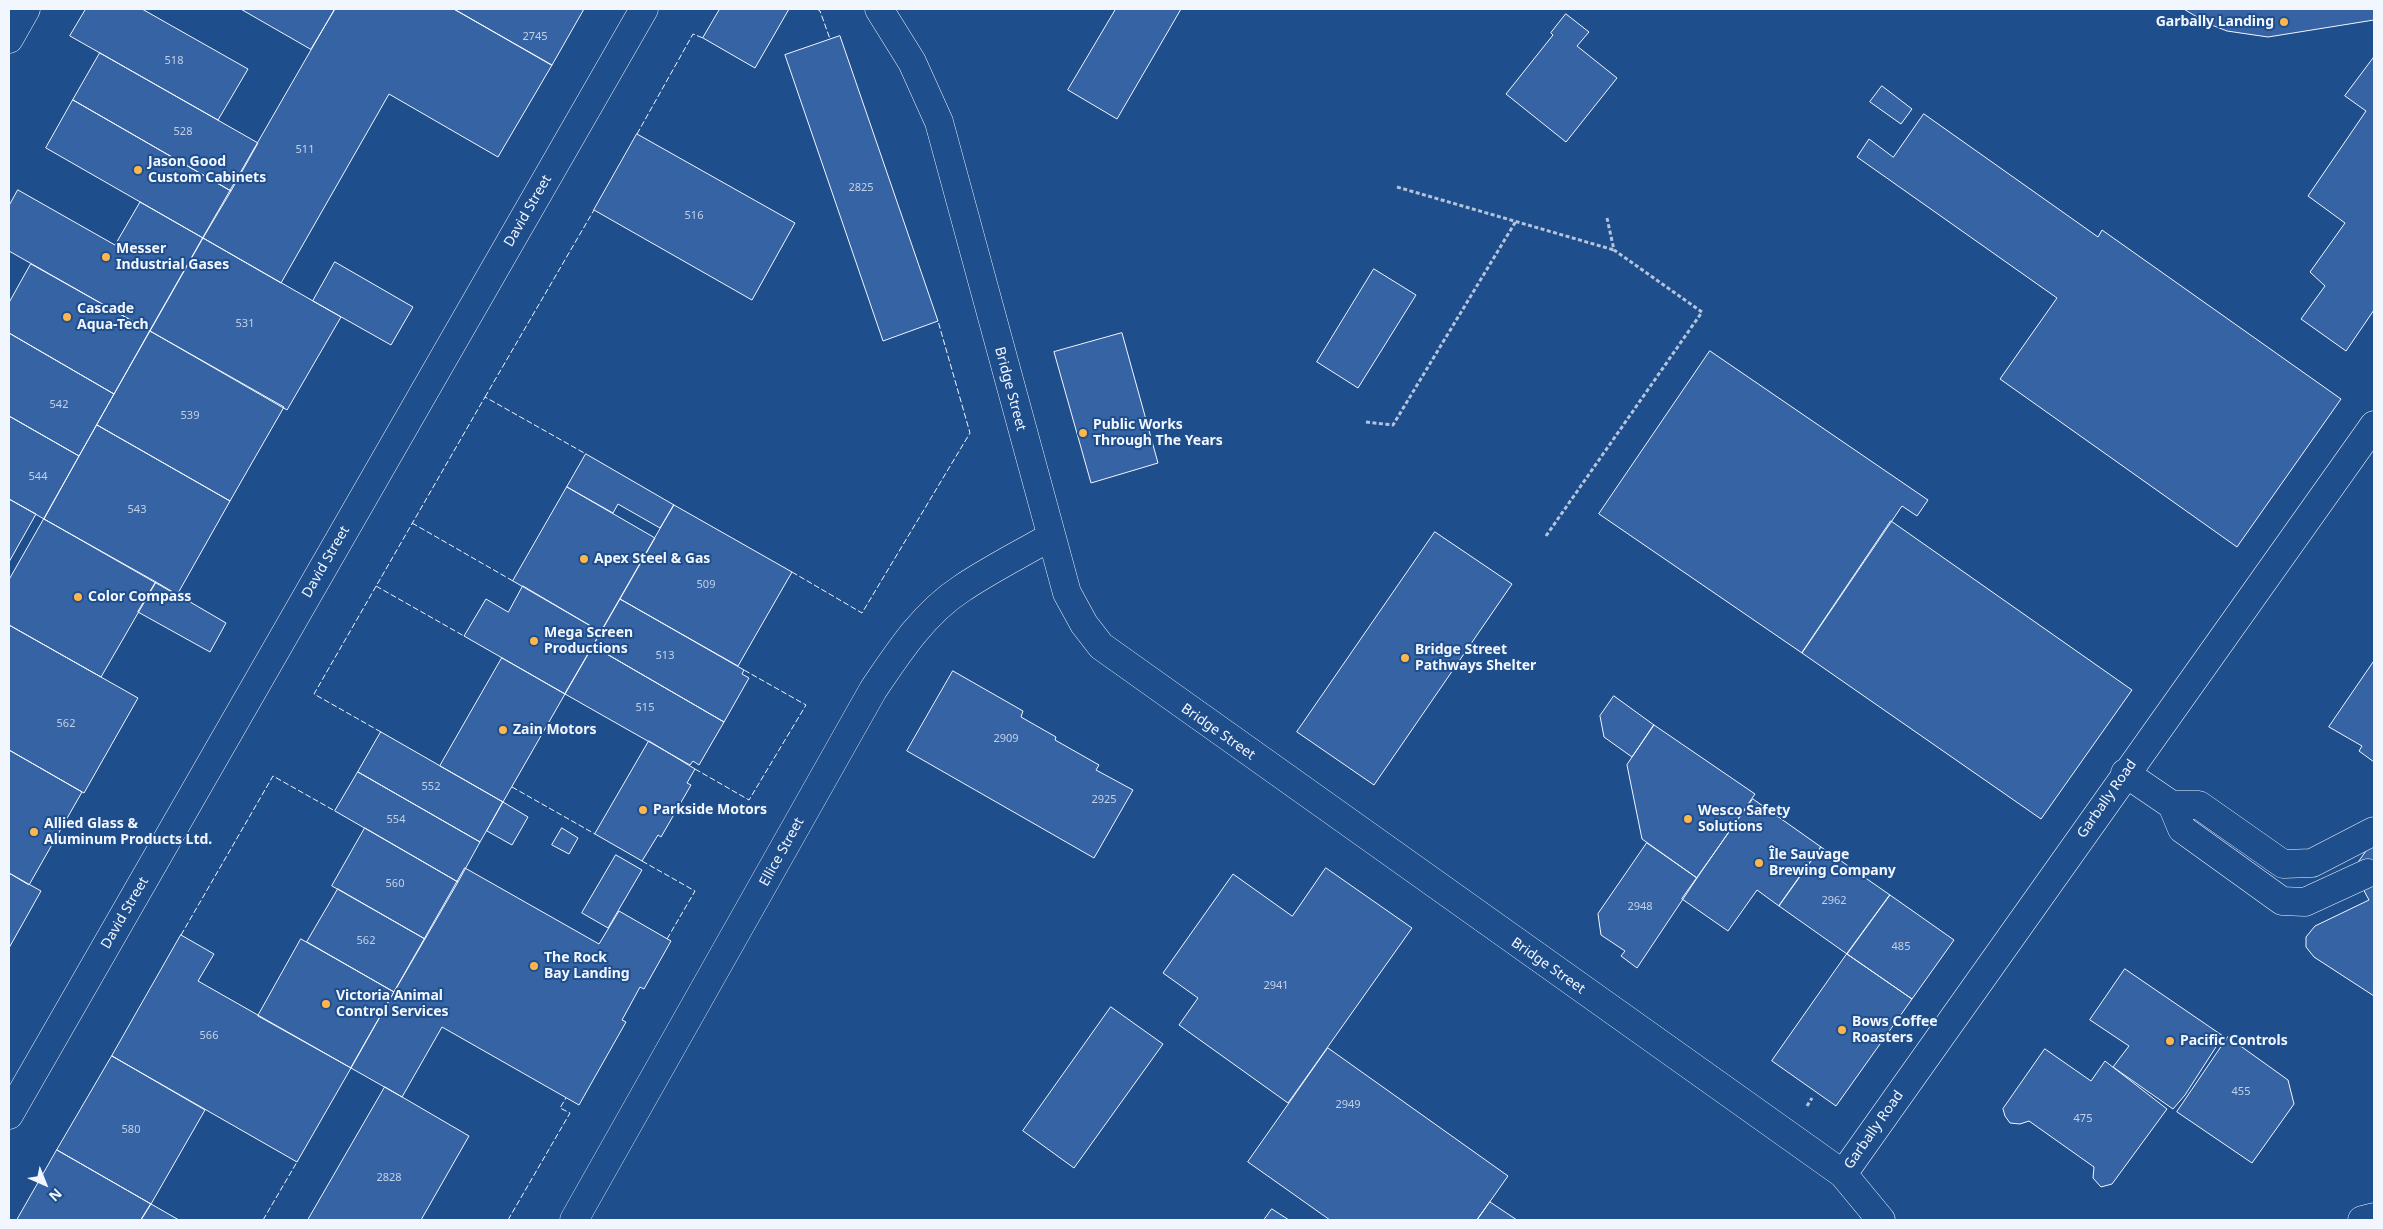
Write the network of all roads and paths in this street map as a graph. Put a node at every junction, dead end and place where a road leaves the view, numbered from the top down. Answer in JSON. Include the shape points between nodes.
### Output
{"nodes":[{"id":1,"x":26,"y":9,"type":"edge"},
{"id":2,"x":644,"y":9,"type":"edge"},
{"id":3,"x":878,"y":9,"type":"edge"},
{"id":4,"x":9,"y":39,"type":"edge"},
{"id":5,"x":1397,"y":187,"type":"dead end"},
{"id":6,"x":1607,"y":218,"type":"dead end"},
{"id":7,"x":1516,"y":221,"type":"junction"},
{"id":8,"x":1614,"y":250,"type":"junction"},
{"id":9,"x":1366,"y":422,"type":"dead end"},
{"id":10,"x":2374,"y":425,"type":"edge"},
{"id":11,"x":1546,"y":536,"type":"dead end"},
{"id":12,"x":1050,"y":537,"type":"junction"},
{"id":13,"x":2125,"y":774,"type":"junction"},
{"id":14,"x":2172,"y":806,"type":"junction"},
{"id":15,"x":2374,"y":831,"type":"edge"},
{"id":16,"x":2368,"y":872,"type":"dead end"},
{"id":17,"x":9,"y":1115,"type":"edge"},
{"id":18,"x":1843,"y":1174,"type":"junction"},
{"id":19,"x":2374,"y":1217,"type":"edge"},
{"id":20,"x":574,"y":1220,"type":"edge"},
{"id":21,"x":1881,"y":1220,"type":"edge"},
{"id":22,"x":2362,"y":1220,"type":"edge"}],
"edges":[{"from":1,"to":4,"type":"street"},
{"from":2,"to":17,"type":"street","name":"David Street"},
{"from":3,"to":12,"type":"street","name":"Bridge Street","via":[[912,62],[939,122]]},
{"from":5,"to":7,"type":"path"},
{"from":6,"to":8,"type":"path"},
{"from":7,"to":8,"type":"path"},
{"from":7,"to":9,"type":"path","via":[[1394,425]]},
{"from":8,"to":11,"type":"path","via":[[1702,312]]},
{"from":10,"to":13,"type":"street","name":"Garbally Road"},
{"from":12,"to":18,"type":"street","name":"Bridge Street","via":[[1067,593],[1101,646]]},
{"from":12,"to":20,"type":"street","name":"Ellice Street","via":[[960,590],[912,634],[891,662]]},
{"from":13,"to":14,"type":"street"},
{"from":13,"to":18,"type":"street","name":"Garbally Road"},
{"from":14,"to":15,"type":"street","via":[[2198,805],[2283,864],[2312,863]]},
{"from":14,"to":16,"type":"street","via":[[2182,830],[2282,901],[2305,902]]},
{"from":18,"to":21,"type":"street","name":"Bridge Street"},
{"from":19,"to":22,"type":"street"}]}
